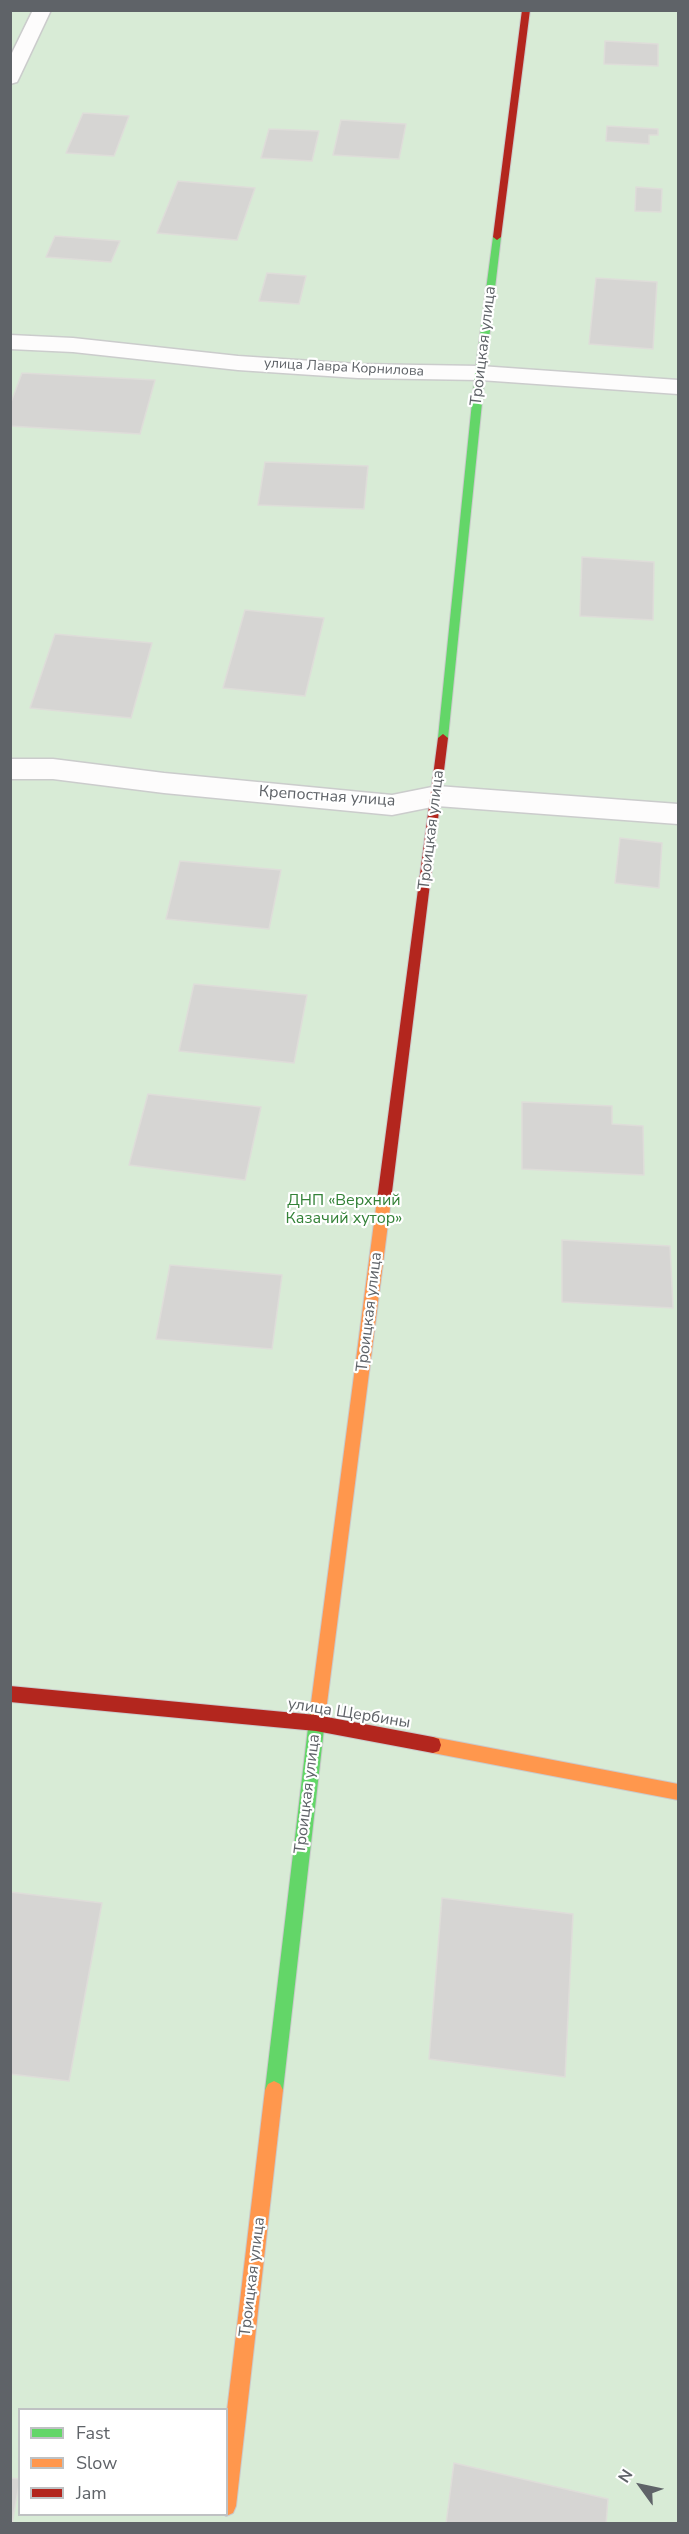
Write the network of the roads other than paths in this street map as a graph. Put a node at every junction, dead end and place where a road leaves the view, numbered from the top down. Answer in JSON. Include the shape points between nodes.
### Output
{"nodes":[{"id":1,"x":42,"y":10,"type":"edge"},
{"id":2,"x":526,"y":10,"type":"edge"},
{"id":3,"x":10,"y":78,"type":"edge"},
{"id":4,"x":10,"y":342,"type":"edge"},
{"id":5,"x":480,"y":373,"type":"junction"},
{"id":6,"x":678,"y":387,"type":"edge"},
{"id":7,"x":10,"y":769,"type":"edge"},
{"id":8,"x":436,"y":796,"type":"junction"},
{"id":9,"x":678,"y":814,"type":"edge"},
{"id":10,"x":10,"y":1694,"type":"edge"},
{"id":11,"x":316,"y":1723,"type":"junction"},
{"id":12,"x":678,"y":1792,"type":"edge"},
{"id":13,"x":228,"y":2489,"type":"edge"}],
"edges":[{"from":1,"to":3,"type":"street"},
{"from":2,"to":5,"type":"street","name":"Троицкая улица"},
{"from":4,"to":5,"type":"street","name":"улица Лавра Корнилова","via":[[249,364]]},
{"from":5,"to":6,"type":"street","name":"улица Лавра Корнилова"},
{"from":5,"to":8,"type":"street","name":"Троицкая улица"},
{"from":7,"to":8,"type":"street","name":"Крепостная улица","via":[[53,769],[392,805]]},
{"from":8,"to":9,"type":"street","name":"Крепостная улица"},
{"from":8,"to":11,"type":"street","name":"Троицкая улица"},
{"from":10,"to":11,"type":"street","name":"улица Щербины"},
{"from":11,"to":12,"type":"street","name":"улица Щербины"},
{"from":11,"to":13,"type":"street","name":"Троицкая улица"}]}
